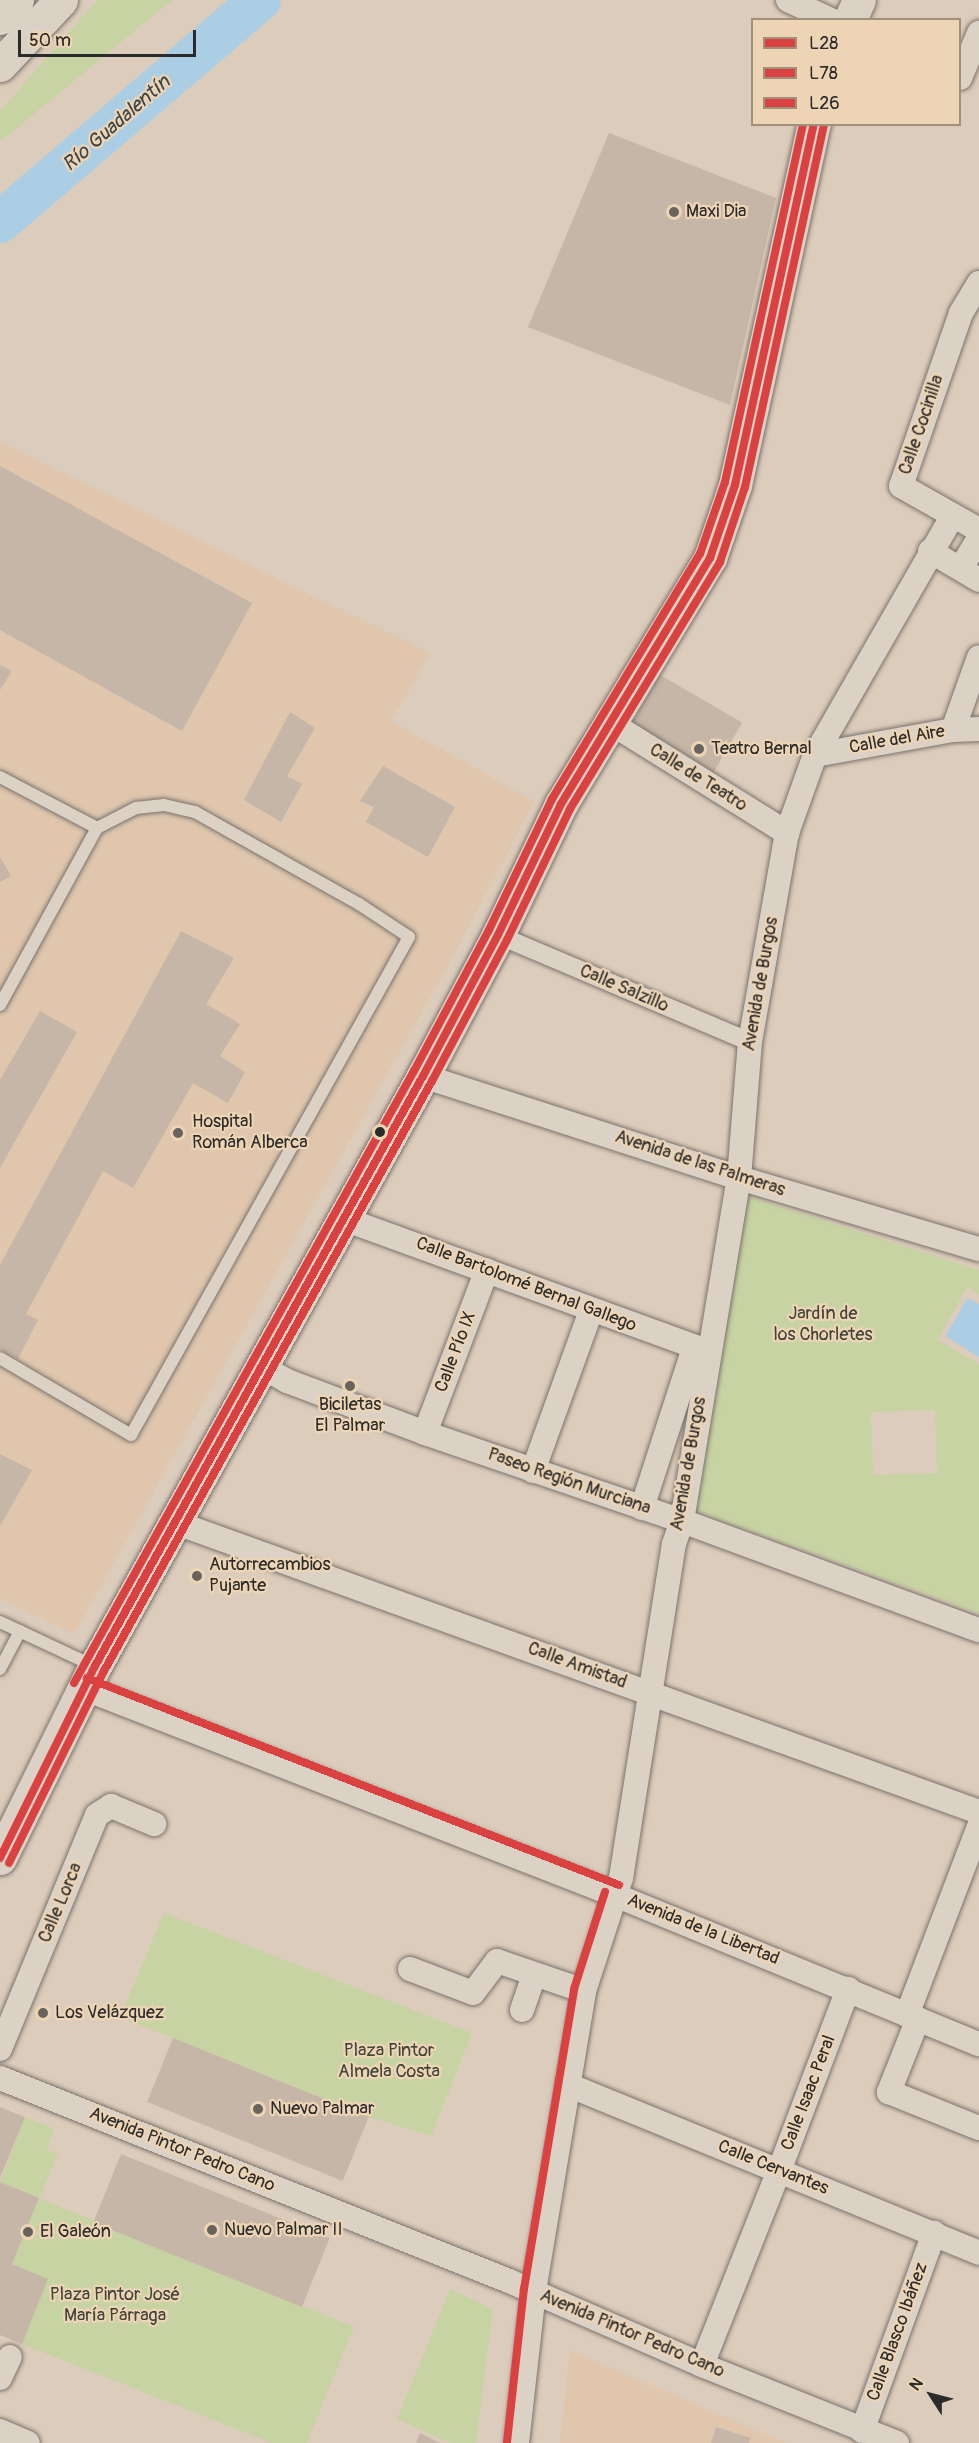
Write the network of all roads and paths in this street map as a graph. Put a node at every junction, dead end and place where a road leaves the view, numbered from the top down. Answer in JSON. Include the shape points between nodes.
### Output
{"nodes":[{"id":1,"x":17,"y":0,"type":"edge"},
{"id":2,"x":61,"y":0,"type":"edge"},
{"id":3,"x":788,"y":0,"type":"edge"},
{"id":4,"x":859,"y":0,"type":"edge"},
{"id":5,"x":0,"y":18,"type":"edge"},
{"id":6,"x":827,"y":18,"type":"edge"},
{"id":7,"x":851,"y":18,"type":"edge"},
{"id":8,"x":979,"y":33,"type":"edge"},
{"id":9,"x":0,"y":65,"type":"edge"},
{"id":10,"x":961,"y":77,"type":"edge"},
{"id":11,"x":961,"y":80,"type":"edge"},
{"id":12,"x":979,"y":90,"type":"edge"},
{"id":13,"x":814,"y":126,"type":"edge"},
{"id":14,"x":979,"y":283,"type":"edge"},
{"id":15,"x":952,"y":517,"type":"junction"},
{"id":16,"x":979,"y":530,"type":"edge"},
{"id":17,"x":979,"y":538,"type":"edge"},
{"id":18,"x":930,"y":551,"type":"junction"},
{"id":19,"x":970,"y":574,"type":"edge"},
{"id":20,"x":979,"y":657,"type":"edge"},
{"id":21,"x":609,"y":723,"type":"junction"},
{"id":22,"x":979,"y":729,"type":"edge"},
{"id":23,"x":953,"y":730,"type":"junction"},
{"id":24,"x":815,"y":755,"type":"junction"},
{"id":25,"x":0,"y":777,"type":"edge"},
{"id":26,"x":97,"y":828,"type":"junction"},
{"id":27,"x":787,"y":833,"type":"junction"},
{"id":28,"x":498,"y":935,"type":"junction"},
{"id":29,"x":0,"y":1005,"type":"edge"},
{"id":30,"x":750,"y":1042,"type":"junction"},
{"id":31,"x":423,"y":1076,"type":"junction"},
{"id":32,"x":739,"y":1178,"type":"junction"},
{"id":33,"x":344,"y":1219,"type":"junction"},
{"id":34,"x":979,"y":1249,"type":"edge"},
{"id":35,"x":487,"y":1270,"type":"junction"},
{"id":36,"x":591,"y":1311,"type":"junction"},
{"id":37,"x":701,"y":1350,"type":"junction"},
{"id":38,"x":0,"y":1358,"type":"edge"},
{"id":39,"x":262,"y":1367,"type":"junction"},
{"id":40,"x":425,"y":1433,"type":"junction"},
{"id":41,"x":533,"y":1470,"type":"junction"},
{"id":42,"x":642,"y":1508,"type":"junction"},
{"id":43,"x":682,"y":1521,"type":"junction"},
{"id":44,"x":174,"y":1522,"type":"junction"},
{"id":45,"x":0,"y":1622,"type":"edge"},
{"id":46,"x":979,"y":1630,"type":"edge"},
{"id":47,"x":20,"y":1631,"type":"junction"},
{"id":48,"x":0,"y":1669,"type":"edge"},
{"id":49,"x":89,"y":1677,"type":"junction"},
{"id":50,"x":653,"y":1693,"type":"junction"},
{"id":51,"x":979,"y":1812,"type":"edge"},
{"id":52,"x":154,"y":1824,"type":"dead end"},
{"id":53,"x":979,"y":1826,"type":"edge"},
{"id":54,"x":0,"y":1858,"type":"edge"},
{"id":55,"x":615,"y":1895,"type":"junction"},
{"id":56,"x":410,"y":1969,"type":"dead end"},
{"id":57,"x":534,"y":1975,"type":"junction"},
{"id":58,"x":848,"y":1989,"type":"junction"},
{"id":59,"x":584,"y":1991,"type":"junction"},
{"id":60,"x":522,"y":2010,"type":"dead end"},
{"id":61,"x":913,"y":2017,"type":"junction"},
{"id":62,"x":979,"y":2044,"type":"edge"},
{"id":63,"x":0,"y":2049,"type":"edge"},
{"id":64,"x":0,"y":2078,"type":"edge"},
{"id":65,"x":568,"y":2085,"type":"junction"},
{"id":66,"x":979,"y":2128,"type":"edge"},
{"id":67,"x":779,"y":2171,"type":"junction"},
{"id":68,"x":934,"y":2233,"type":"junction"},
{"id":69,"x":979,"y":2253,"type":"edge"},
{"id":70,"x":534,"y":2292,"type":"junction"},
{"id":71,"x":702,"y":2365,"type":"junction"},
{"id":72,"x":0,"y":2431,"type":"edge"},
{"id":73,"x":862,"y":2431,"type":"junction"},
{"id":74,"x":28,"y":2443,"type":"edge"},
{"id":75,"x":517,"y":2443,"type":"edge"},
{"id":76,"x":897,"y":2443,"type":"edge"}],
"edges":[{"from":1,"to":5,"type":"main road"},
{"from":2,"to":9,"type":"main road"},
{"from":3,"to":6,"type":"street"},
{"from":4,"to":7,"type":"main road"},
{"from":8,"to":10,"type":"street"},
{"from":11,"to":12,"type":"street"},
{"from":13,"to":21,"type":"main road","via":[[735,485],[710,558]]},
{"from":14,"to":15,"type":"street","name":"Calle Cocinilla","via":[[961,313],[901,486]]},
{"from":15,"to":16,"type":"street","name":"Calle Cocinilla"},
{"from":15,"to":18,"type":"street","name":"Avenida de Burgos"},
{"from":17,"to":19,"type":"street"},
{"from":18,"to":19,"type":"street"},
{"from":18,"to":24,"type":"street","name":"Avenida de Burgos"},
{"from":20,"to":23,"type":"street"},
{"from":21,"to":27,"type":"street","name":"Calle de Teatro"},
{"from":21,"to":28,"type":"main road","via":[[561,804]]},
{"from":22,"to":23,"type":"street","name":"Calle del Aire"},
{"from":23,"to":24,"type":"street","name":"Calle del Aire"},
{"from":24,"to":27,"type":"street","name":"Avenida de Burgos"},
{"from":25,"to":26,"type":"lane"},
{"from":26,"to":29,"type":"lane"},
{"from":26,"to":38,"type":"lane","via":[[136,808],[164,805],[195,812],[359,904],[409,937],[131,1435]]},
{"from":27,"to":30,"type":"street","name":"Avenida de Burgos"},
{"from":28,"to":30,"type":"street","name":"Calle Salzillo"},
{"from":28,"to":31,"type":"main road"},
{"from":30,"to":32,"type":"street","name":"Avenida de Burgos"},
{"from":31,"to":32,"type":"street","name":"Avenida de las Palmeras"},
{"from":31,"to":33,"type":"main road"},
{"from":32,"to":34,"type":"street","name":"Avenida de las Palmeras"},
{"from":32,"to":37,"type":"street","name":"Avenida de Burgos"},
{"from":33,"to":35,"type":"street","name":"Calle Bartolomé Bernal Gallego"},
{"from":33,"to":39,"type":"main road"},
{"from":35,"to":36,"type":"street","name":"Calle Bartolomé Bernal Gallego"},
{"from":35,"to":40,"type":"street","name":"Calle Pío IX"},
{"from":36,"to":37,"type":"street","name":"Calle Bartolomé Bernal Gallego"},
{"from":36,"to":41,"type":"street"},
{"from":37,"to":42,"type":"street"},
{"from":37,"to":43,"type":"street","name":"Avenida de Burgos"},
{"from":39,"to":40,"type":"street","name":"Paseo Región Murciana","via":[[287,1381]]},
{"from":39,"to":44,"type":"main road"},
{"from":40,"to":41,"type":"street","name":"Paseo Región Murciana"},
{"from":41,"to":42,"type":"street","name":"Paseo Región Murciana"},
{"from":42,"to":43,"type":"street","name":"Paseo Región Murciana"},
{"from":43,"to":46,"type":"street","name":"Paseo Región Murciana"},
{"from":43,"to":50,"type":"street","name":"Avenida de Burgos","via":[[674,1544]]},
{"from":44,"to":49,"type":"main road"},
{"from":44,"to":50,"type":"street","name":"Calle Amistad"},
{"from":45,"to":47,"type":"lane"},
{"from":47,"to":48,"type":"lane"},
{"from":47,"to":49,"type":"lane"},
{"from":49,"to":54,"type":"main road"},
{"from":49,"to":55,"type":"street","name":"Avenida de la Libertad"},
{"from":50,"to":51,"type":"street","name":"Calle Amistad"},
{"from":50,"to":55,"type":"street","name":"Avenida de Burgos"},
{"from":52,"to":63,"type":"street","name":"Calle Lorca","via":[[111,1806],[97,1815]]},
{"from":53,"to":61,"type":"street"},
{"from":55,"to":58,"type":"street","name":"Avenida de la Libertad"},
{"from":55,"to":59,"type":"street","name":"Avenida de Burgos"},
{"from":56,"to":57,"type":"street","via":[[474,1993],[497,1961]]},
{"from":57,"to":59,"type":"street"},
{"from":57,"to":60,"type":"street"},
{"from":58,"to":61,"type":"street","name":"Avenida de la Libertad"},
{"from":58,"to":67,"type":"street","name":"Calle Isaac Peral"},
{"from":59,"to":65,"type":"street","name":"Avenida de Burgos"},
{"from":61,"to":62,"type":"street","name":"Avenida de la Libertad"},
{"from":61,"to":66,"type":"street","via":[[889,2092]]},
{"from":64,"to":70,"type":"street","name":"Avenida Pintor Pedro Cano"},
{"from":65,"to":67,"type":"street","name":"Calle Cervantes"},
{"from":65,"to":70,"type":"street","name":"Avenida de Burgos"},
{"from":67,"to":68,"type":"street","name":"Calle Cervantes"},
{"from":67,"to":71,"type":"street","name":"Calle Isaac Peral"},
{"from":68,"to":69,"type":"street","name":"Calle Cervantes"},
{"from":68,"to":73,"type":"street","name":"Calle Blasco Ibáñez"},
{"from":70,"to":71,"type":"street","name":"Avenida Pintor Pedro Cano"},
{"from":70,"to":75,"type":"street","name":"Avenida de Burgos"},
{"from":71,"to":73,"type":"street","name":"Avenida Pintor Pedro Cano"},
{"from":72,"to":74,"type":"street"},
{"from":73,"to":76,"type":"street","name":"Avenida Pintor Pedro Cano"}]}
